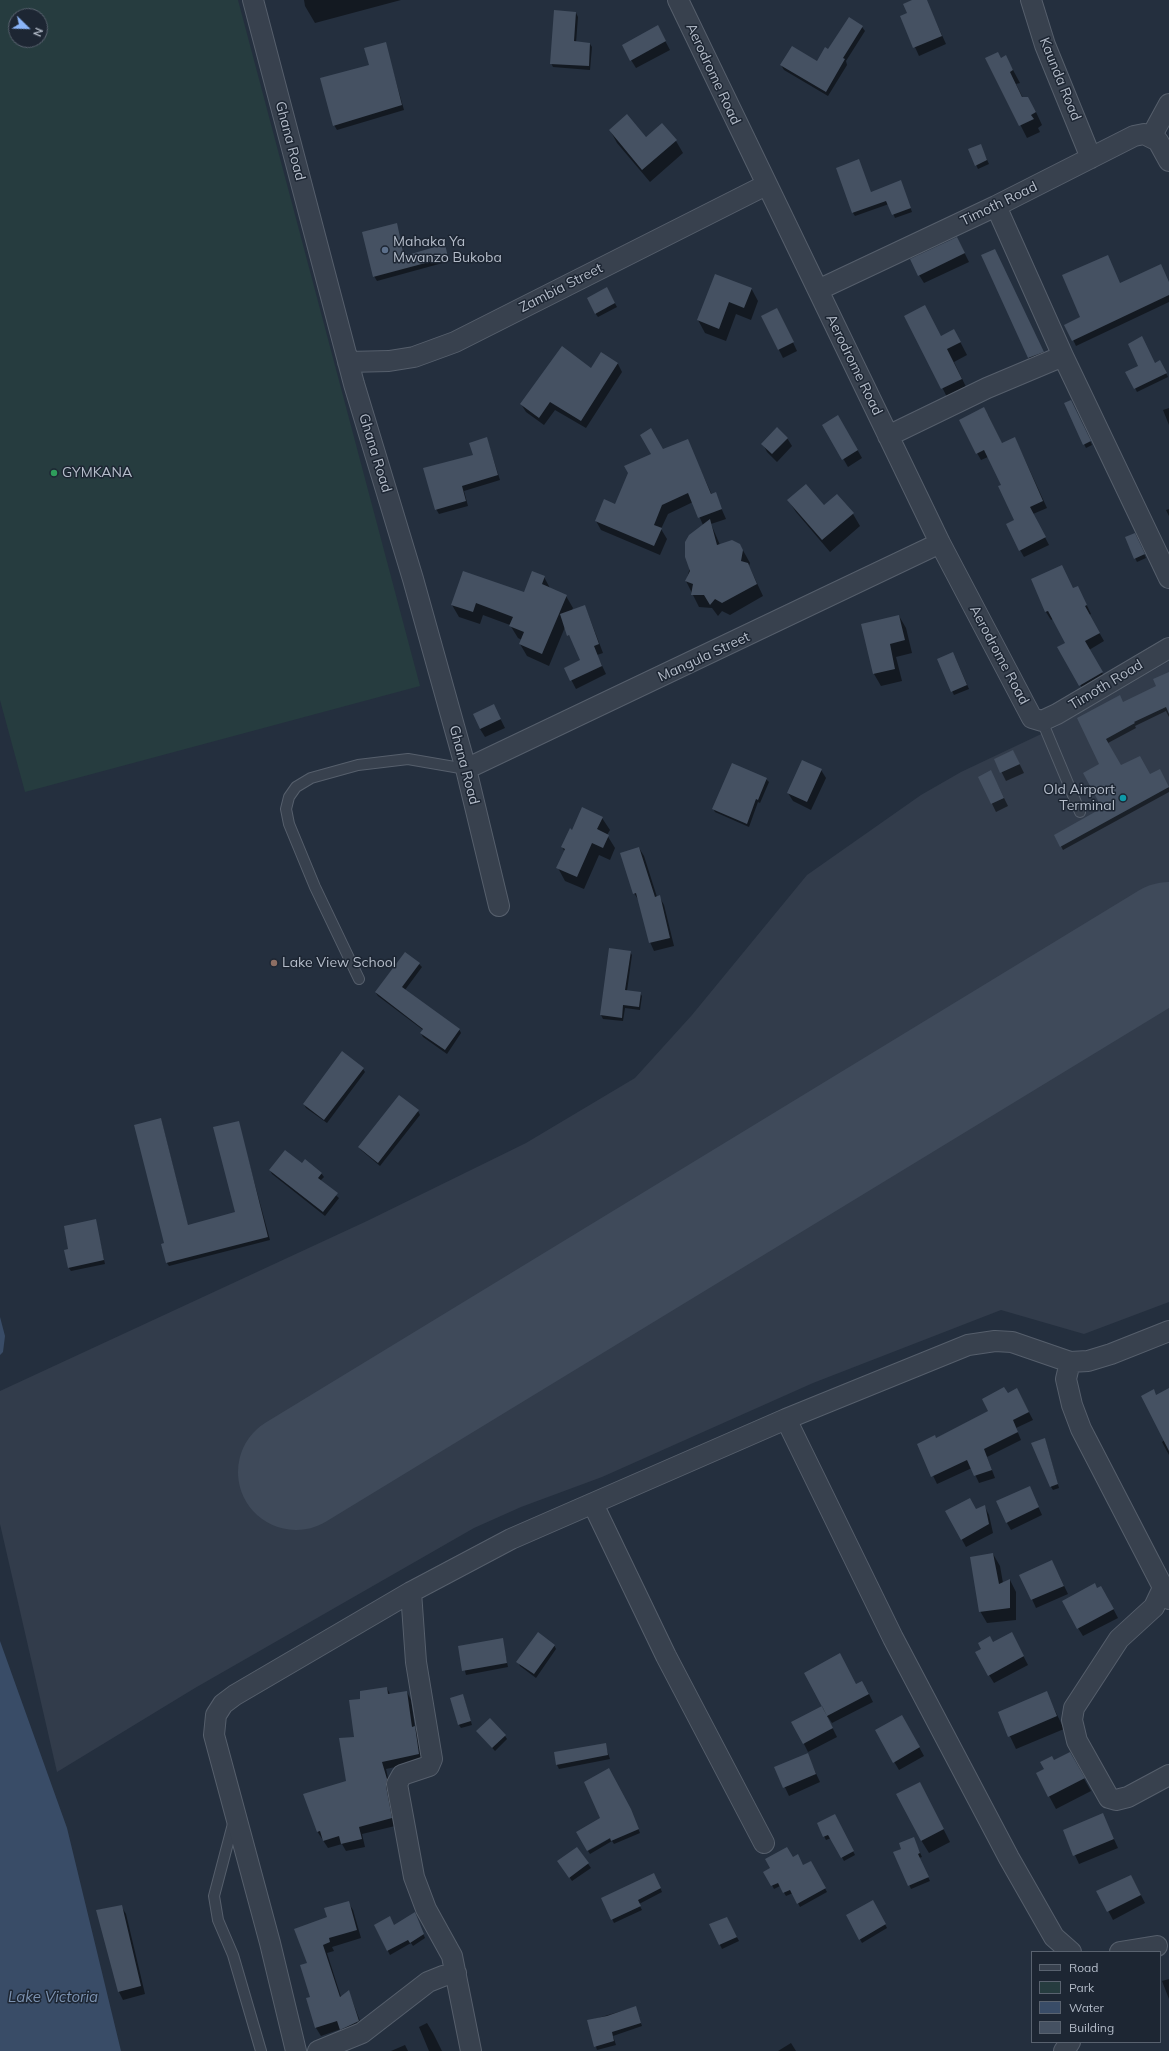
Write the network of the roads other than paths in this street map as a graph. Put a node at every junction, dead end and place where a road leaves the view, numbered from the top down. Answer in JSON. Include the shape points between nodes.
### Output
{"nodes":[{"id":1,"x":254,"y":0,"type":"edge"},
{"id":2,"x":678,"y":0,"type":"edge"},
{"id":3,"x":1031,"y":0,"type":"edge"},
{"id":4,"x":1169,"y":104,"type":"edge"},
{"id":5,"x":1151,"y":137,"type":"junction"},
{"id":6,"x":1091,"y":158,"type":"junction"},
{"id":7,"x":1169,"y":161,"type":"edge"},
{"id":8,"x":766,"y":185,"type":"junction"},
{"id":9,"x":996,"y":206,"type":"junction"},
{"id":10,"x":818,"y":290,"type":"junction"},
{"id":11,"x":1063,"y":356,"type":"junction"},
{"id":12,"x":348,"y":362,"type":"junction"},
{"id":13,"x":888,"y":436,"type":"junction"},
{"id":14,"x":940,"y":543,"type":"junction"},
{"id":15,"x":1169,"y":578,"type":"edge"},
{"id":16,"x":1169,"y":648,"type":"edge"},
{"id":17,"x":1042,"y":720,"type":"junction"},
{"id":18,"x":466,"y":769,"type":"junction"},
{"id":19,"x":1080,"y":812,"type":"dead end"},
{"id":20,"x":499,"y":906,"type":"dead end"},
{"id":21,"x":359,"y":979,"type":"dead end"},
{"id":22,"x":1169,"y":1331,"type":"edge"},
{"id":23,"x":1070,"y":1362,"type":"junction"},
{"id":24,"x":786,"y":1419,"type":"junction"},
{"id":25,"x":593,"y":1504,"type":"junction"},
{"id":26,"x":411,"y":1592,"type":"junction"},
{"id":27,"x":1166,"y":1593,"type":"edge"},
{"id":28,"x":1169,"y":1775,"type":"edge"},
{"id":29,"x":235,"y":1816,"type":"junction"},
{"id":30,"x":764,"y":1843,"type":"dead end"},
{"id":31,"x":1159,"y":1945,"type":"edge"},
{"id":32,"x":1070,"y":1951,"type":"edge"},
{"id":33,"x":1126,"y":1951,"type":"edge"},
{"id":34,"x":456,"y":1974,"type":"junction"},
{"id":35,"x":261,"y":2051,"type":"edge"},
{"id":36,"x":296,"y":2051,"type":"edge"},
{"id":37,"x":318,"y":2051,"type":"edge"},
{"id":38,"x":471,"y":2051,"type":"edge"}],
"edges":[{"from":1,"to":12,"type":"street","name":"Ghana Road"},
{"from":2,"to":8,"type":"street","name":"Aerodrome Road"},
{"from":3,"to":6,"type":"street","name":"Kaunda Road","via":[[1045,45]]},
{"from":4,"to":5,"type":"street"},
{"from":5,"to":6,"type":"street","name":"Timoth Road","via":[[1144,134],[1134,136]]},
{"from":5,"to":7,"type":"street","via":[[1158,141]]},
{"from":6,"to":9,"type":"street","name":"Timoth Road"},
{"from":8,"to":10,"type":"street","name":"Aerodrome Road"},
{"from":8,"to":12,"type":"street","name":"Zambia Street","via":[[455,342],[408,358]]},
{"from":9,"to":10,"type":"street","name":"Timoth Road"},
{"from":9,"to":11,"type":"street"},
{"from":10,"to":13,"type":"street","name":"Aerodrome Road"},
{"from":11,"to":13,"type":"street","via":[[987,388]]},
{"from":11,"to":15,"type":"street"},
{"from":12,"to":18,"type":"street","name":"Ghana Road"},
{"from":13,"to":14,"type":"street","name":"Aerodrome Road"},
{"from":14,"to":17,"type":"street","name":"Aerodrome Road","via":[[1032,718]]},
{"from":14,"to":18,"type":"street","name":"Mangula Street"},
{"from":16,"to":17,"type":"street","name":"Timoth Road","via":[[1057,714]]},
{"from":17,"to":19,"type":"lane"},
{"from":18,"to":20,"type":"street","name":"Ghana Road"},
{"from":18,"to":21,"type":"lane","via":[[408,759],[358,765],[311,778],[296,787],[289,797],[286,810],[289,824],[315,887]]},
{"from":22,"to":23,"type":"street","via":[[1111,1354],[1088,1361]]},
{"from":23,"to":24,"type":"street","via":[[1012,1342],[995,1341],[968,1345]]},
{"from":23,"to":27,"type":"street","via":[[1066,1378],[1081,1429]]},
{"from":24,"to":25,"type":"street"},
{"from":24,"to":32,"type":"street","via":[[893,1638],[1009,1858],[1054,1937]]},
{"from":25,"to":26,"type":"street","via":[[511,1539]]},
{"from":25,"to":30,"type":"street","via":[[666,1656]]},
{"from":26,"to":29,"type":"street","via":[[223,1704],[216,1715],[214,1735]]},
{"from":26,"to":34,"type":"street","via":[[416,1662],[432,1759],[429,1766],[402,1775],[397,1784],[414,1877],[426,1909],[452,1956]]},
{"from":27,"to":28,"type":"street","via":[[1154,1608],[1119,1639],[1074,1708],[1072,1720],[1077,1741],[1109,1798],[1116,1800],[1128,1797]]},
{"from":29,"to":35,"type":"lane","via":[[214,1896],[218,1920],[233,1955]]},
{"from":29,"to":36,"type":"street"},
{"from":31,"to":33,"type":"street"},
{"from":34,"to":37,"type":"street","via":[[428,1982],[362,2033]]},
{"from":34,"to":38,"type":"street"}]}
